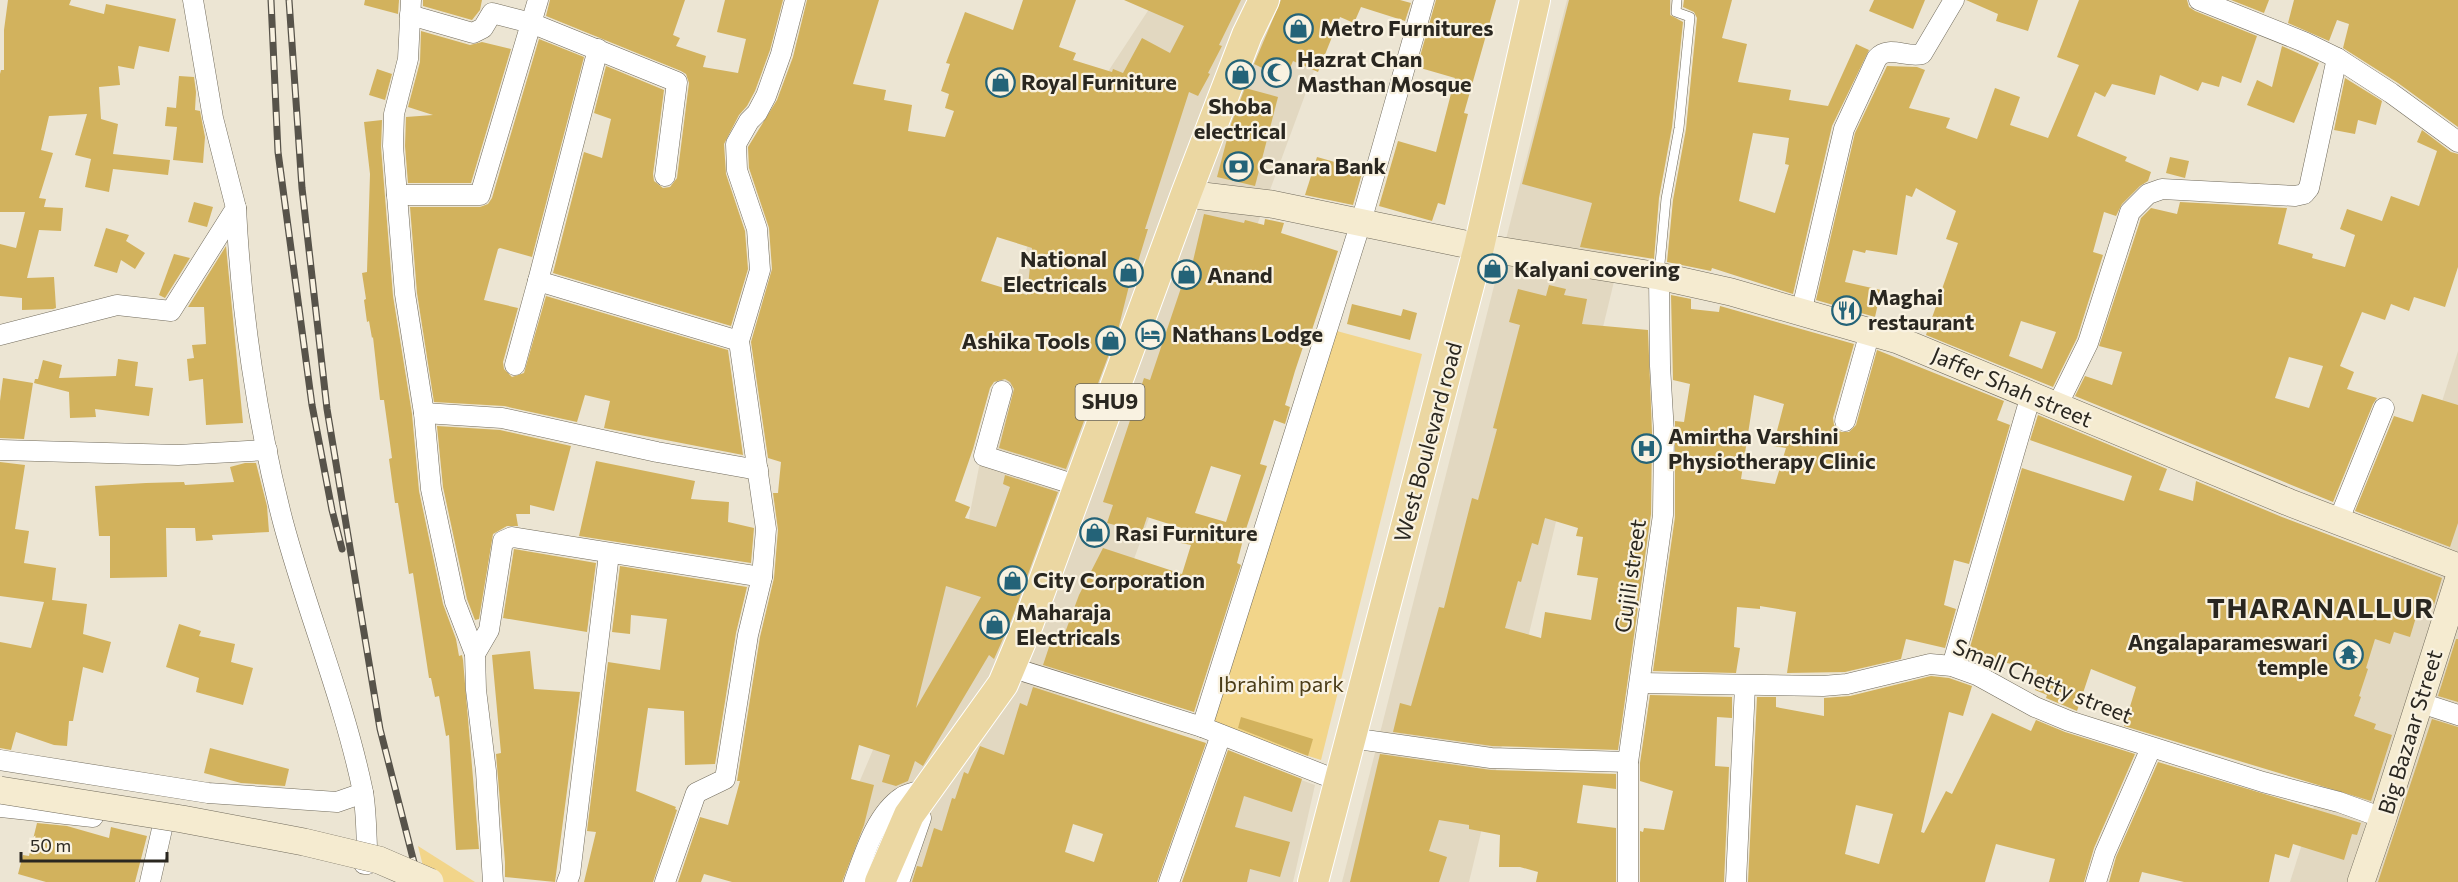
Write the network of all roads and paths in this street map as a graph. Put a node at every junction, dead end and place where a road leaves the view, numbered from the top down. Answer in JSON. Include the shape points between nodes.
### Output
{"nodes":[{"id":1,"x":194,"y":0,"type":"edge"},
{"id":2,"x":538,"y":0,"type":"edge"},
{"id":3,"x":795,"y":0,"type":"edge"},
{"id":4,"x":1264,"y":0,"type":"edge"},
{"id":5,"x":1424,"y":0,"type":"edge"},
{"id":6,"x":1535,"y":0,"type":"edge"},
{"id":7,"x":1677,"y":0,"type":"edge"},
{"id":8,"x":1953,"y":0,"type":"edge"},
{"id":9,"x":2199,"y":0,"type":"edge"},
{"id":10,"x":410,"y":7,"type":"edge"},
{"id":11,"x":531,"y":23,"type":"junction"},
{"id":12,"x":598,"y":49,"type":"junction"},
{"id":13,"x":2337,"y":58,"type":"junction"},
{"id":14,"x":2458,"y":142,"type":"edge"},
{"id":15,"x":665,"y":176,"type":"dead end"},
{"id":16,"x":1186,"y":194,"type":"junction"},
{"id":17,"x":397,"y":195,"type":"junction"},
{"id":18,"x":236,"y":208,"type":"junction"},
{"id":19,"x":1361,"y":222,"type":"junction"},
{"id":20,"x":1479,"y":247,"type":"junction"},
{"id":21,"x":1659,"y":276,"type":"junction"},
{"id":22,"x":538,"y":281,"type":"junction"},
{"id":23,"x":1801,"y":313,"type":"junction"},
{"id":24,"x":1870,"y":332,"type":"junction"},
{"id":25,"x":0,"y":335,"type":"edge"},
{"id":26,"x":739,"y":341,"type":"junction"},
{"id":27,"x":516,"y":364,"type":"dead end"},
{"id":28,"x":1002,"y":391,"type":"dead end"},
{"id":29,"x":2031,"y":395,"type":"junction"},
{"id":30,"x":2057,"y":406,"type":"junction"},
{"id":31,"x":2384,"y":408,"type":"dead end"},
{"id":32,"x":424,"y":413,"type":"junction"},
{"id":33,"x":1845,"y":421,"type":"dead end"},
{"id":34,"x":0,"y":450,"type":"edge"},
{"id":35,"x":267,"y":450,"type":"junction"},
{"id":36,"x":758,"y":470,"type":"junction"},
{"id":37,"x":1079,"y":486,"type":"junction"},
{"id":38,"x":2338,"y":522,"type":"junction"},
{"id":39,"x":609,"y":554,"type":"junction"},
{"id":40,"x":2458,"y":567,"type":"edge"},
{"id":41,"x":762,"y":577,"type":"junction"},
{"id":42,"x":2458,"y":581,"type":"edge"},
{"id":43,"x":475,"y":654,"type":"junction"},
{"id":44,"x":1952,"y":666,"type":"junction"},
{"id":45,"x":1010,"y":667,"type":"junction"},
{"id":46,"x":1640,"y":683,"type":"junction"},
{"id":47,"x":1745,"y":686,"type":"junction"},
{"id":48,"x":2418,"y":702,"type":"junction"},
{"id":49,"x":2458,"y":715,"type":"edge"},
{"id":50,"x":1202,"y":727,"type":"junction"},
{"id":51,"x":1221,"y":735,"type":"junction"},
{"id":52,"x":1351,"y":738,"type":"junction"},
{"id":53,"x":2151,"y":748,"type":"junction"},
{"id":54,"x":0,"y":760,"type":"edge"},
{"id":55,"x":1628,"y":762,"type":"junction"},
{"id":56,"x":1339,"y":781,"type":"junction"},
{"id":57,"x":929,"y":789,"type":"junction"},
{"id":58,"x":0,"y":790,"type":"edge"},
{"id":59,"x":363,"y":793,"type":"junction"},
{"id":60,"x":0,"y":807,"type":"edge"},
{"id":61,"x":2383,"y":819,"type":"junction"},
{"id":62,"x":162,"y":829,"type":"junction"},
{"id":63,"x":150,"y":882,"type":"edge"},
{"id":64,"x":430,"y":882,"type":"edge"},
{"id":65,"x":493,"y":882,"type":"edge"},
{"id":66,"x":567,"y":882,"type":"edge"},
{"id":67,"x":665,"y":882,"type":"edge"},
{"id":68,"x":854,"y":882,"type":"edge"},
{"id":69,"x":880,"y":882,"type":"edge"},
{"id":70,"x":899,"y":882,"type":"edge"},
{"id":71,"x":1169,"y":882,"type":"edge"},
{"id":72,"x":1313,"y":882,"type":"edge"},
{"id":73,"x":1628,"y":882,"type":"edge"},
{"id":74,"x":1736,"y":882,"type":"edge"},
{"id":75,"x":2096,"y":882,"type":"edge"},
{"id":76,"x":2361,"y":882,"type":"edge"}],
"edges":[{"from":1,"to":18,"type":"street","via":[[213,118]]},
{"from":2,"to":11,"type":"street"},
{"from":3,"to":26,"type":"street","via":[[766,96],[736,144],[737,170],[757,229],[760,270]]},
{"from":4,"to":16,"type":"main road","number":"SHU9"},
{"from":5,"to":19,"type":"street"},
{"from":6,"to":20,"type":"main road","name":"West Boulevard road"},
{"from":7,"to":21,"type":"lane","via":[[1676,12],[1690,17]]},
{"from":8,"to":23,"type":"street","via":[[1922,54],[1887,51],[1877,58],[1844,129]]},
{"from":9,"to":13,"type":"street"},
{"from":10,"to":11,"type":"street","via":[[473,33],[483,28],[492,13]]},
{"from":10,"to":17,"type":"street","via":[[408,59],[394,114]]},
{"from":11,"to":12,"type":"street"},
{"from":11,"to":17,"type":"street","via":[[480,195]]},
{"from":12,"to":15,"type":"street","via":[[677,82]]},
{"from":12,"to":22,"type":"street"},
{"from":13,"to":14,"type":"street"},
{"from":13,"to":30,"type":"street","via":[[2309,188],[2304,194],[2162,189],[2148,194],[2130,212],[2088,344]]},
{"from":16,"to":19,"type":"street","name":"Jaffer Shah street","via":[[1271,204]]},
{"from":16,"to":37,"type":"main road","number":"SHU9"},
{"from":17,"to":32,"type":"street","via":[[405,294]]},
{"from":18,"to":25,"type":"street","via":[[171,311],[117,305]]},
{"from":18,"to":35,"type":"street","via":[[240,282]]},
{"from":19,"to":20,"type":"street","name":"Jaffer Shah street"},
{"from":19,"to":50,"type":"street"},
{"from":20,"to":21,"type":"street","name":"Jaffer Shah street"},
{"from":20,"to":52,"type":"main road","name":"West Boulevard road"},
{"from":21,"to":23,"type":"street","name":"Jaffer Shah street"},
{"from":21,"to":46,"type":"street","name":"Gujili street","via":[[1664,433],[1662,515]]},
{"from":22,"to":26,"type":"street"},
{"from":22,"to":27,"type":"street"},
{"from":23,"to":24,"type":"street","name":"Jaffer Shah street"},
{"from":24,"to":29,"type":"street","name":"Jaffer Shah street"},
{"from":24,"to":33,"type":"street"},
{"from":26,"to":36,"type":"street"},
{"from":28,"to":37,"type":"street","via":[[984,456]]},
{"from":29,"to":30,"type":"street","name":"Jaffer Shah street"},
{"from":29,"to":44,"type":"street"},
{"from":30,"to":38,"type":"street","name":"Jaffer Shah street"},
{"from":31,"to":38,"type":"street"},
{"from":32,"to":36,"type":"street","via":[[502,418]]},
{"from":32,"to":43,"type":"street","via":[[431,489],[455,602]]},
{"from":34,"to":35,"type":"street","via":[[178,455]]},
{"from":35,"to":59,"type":"street","via":[[283,523],[329,667]]},
{"from":36,"to":41,"type":"street","via":[[766,529]]},
{"from":37,"to":45,"type":"main road","number":"SHU9"},
{"from":38,"to":40,"type":"street","name":"Jaffer Shah street"},
{"from":39,"to":41,"type":"street"},
{"from":39,"to":43,"type":"street","via":[[512,537],[503,541],[489,630]]},
{"from":39,"to":66,"type":"street"},
{"from":41,"to":67,"type":"street","via":[[748,635],[725,778],[696,792]]},
{"from":42,"to":48,"type":"street","name":"Big Bazaar Street"},
{"from":43,"to":65,"type":"street"},
{"from":44,"to":47,"type":"street","name":"Small Chetty street","via":[[1930,664],[1847,684]]},
{"from":44,"to":53,"type":"street","name":"Small Chetty street","via":[[1977,675],[2043,711]]},
{"from":45,"to":50,"type":"street"},
{"from":45,"to":57,"type":"main road","number":"SHU9","via":[[1003,684]]},
{"from":46,"to":47,"type":"street","name":"Small Chetty street"},
{"from":46,"to":55,"type":"street","name":"Gujili street"},
{"from":47,"to":74,"type":"street"},
{"from":48,"to":49,"type":"street"},
{"from":48,"to":61,"type":"street","name":"Big Bazaar Street"},
{"from":50,"to":51,"type":"street"},
{"from":51,"to":56,"type":"street"},
{"from":51,"to":71,"type":"street"},
{"from":52,"to":55,"type":"street","via":[[1491,758]]},
{"from":52,"to":56,"type":"main road","name":"West Boulevard road"},
{"from":53,"to":61,"type":"street","name":"Small Chetty street","via":[[2339,802]]},
{"from":53,"to":75,"type":"street"},
{"from":54,"to":59,"type":"street","via":[[208,793],[337,802]]},
{"from":55,"to":73,"type":"street","name":"Gujili street"},
{"from":56,"to":72,"type":"main road","name":"West Boulevard road"},
{"from":57,"to":68,"type":"street","via":[[903,796],[887,812]]},
{"from":57,"to":69,"type":"main road","number":"SHU9","via":[[909,815]]},
{"from":57,"to":70,"type":"street"},
{"from":58,"to":64,"type":"street","bridge":true,"via":[[304,842],[379,860]]},
{"from":59,"to":62,"type":"street","via":[[368,864]]},
{"from":60,"to":62,"type":"street","via":[[104,818]]},
{"from":61,"to":76,"type":"street","name":"Big Bazaar Street"},
{"from":62,"to":63,"type":"street"}]}
